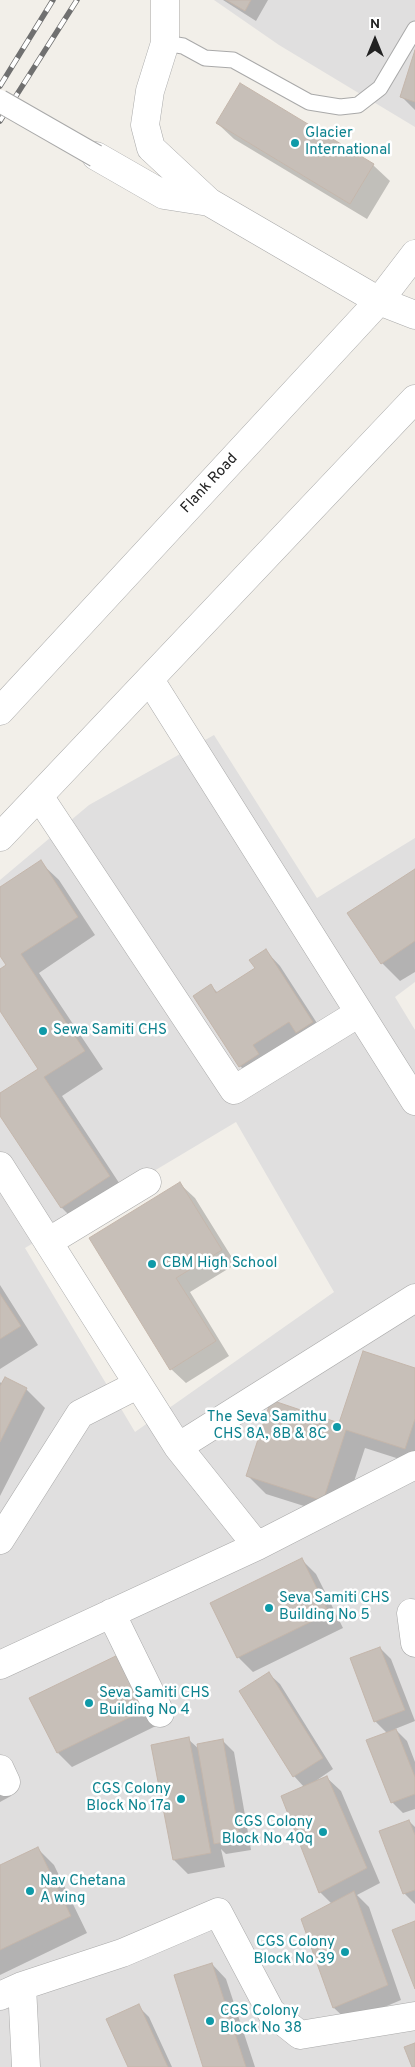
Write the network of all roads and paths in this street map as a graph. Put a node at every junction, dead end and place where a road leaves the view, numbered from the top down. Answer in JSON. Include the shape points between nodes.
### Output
{"nodes":[{"id":1,"x":165,"y":0,"type":"edge"},
{"id":2,"x":415,"y":29,"type":"edge"},
{"id":3,"x":165,"y":43,"type":"junction"},
{"id":4,"x":0,"y":101,"type":"edge"},
{"id":5,"x":96,"y":156,"type":"joint"},
{"id":6,"x":209,"y":202,"type":"junction"},
{"id":7,"x":415,"y":254,"type":"edge"},
{"id":8,"x":379,"y":300,"type":"junction"},
{"id":9,"x":415,"y":315,"type":"edge"},
{"id":10,"x":415,"y":398,"type":"edge"},
{"id":11,"x":150,"y":680,"type":"junction"},
{"id":12,"x":0,"y":711,"type":"edge"},
{"id":13,"x":39,"y":796,"type":"junction"},
{"id":14,"x":0,"y":837,"type":"edge"},
{"id":15,"x":360,"y":1013,"type":"junction"},
{"id":16,"x":415,"y":1101,"type":"edge"},
{"id":17,"x":0,"y":1166,"type":"edge"},
{"id":18,"x":147,"y":1182,"type":"dead end"},
{"id":19,"x":48,"y":1242,"type":"junction"},
{"id":20,"x":415,"y":1298,"type":"edge"},
{"id":21,"x":137,"y":1384,"type":"junction"},
{"id":22,"x":178,"y":1447,"type":"junction"},
{"id":23,"x":415,"y":1465,"type":"edge"},
{"id":24,"x":0,"y":1540,"type":"edge"},
{"id":25,"x":257,"y":1546,"type":"junction"},
{"id":26,"x":111,"y":1613,"type":"junction"},
{"id":27,"x":412,"y":1613,"type":"dead end"},
{"id":28,"x":415,"y":1643,"type":"edge"},
{"id":29,"x":0,"y":1666,"type":"edge"},
{"id":30,"x":160,"y":1713,"type":"dead end"},
{"id":31,"x":11,"y":1991,"type":"edge"},
{"id":32,"x":415,"y":2016,"type":"edge"},
{"id":33,"x":26,"y":2067,"type":"edge"}],
"edges":[{"from":1,"to":3,"type":"street"},
{"from":2,"to":3,"type":"lane","via":[[380,88],[358,105],[340,107],[309,102],[233,60],[205,58],[183,46]]},
{"from":3,"to":6,"type":"street","via":[[150,91],[144,125],[151,148]]},
{"from":4,"to":5,"type":"street","bridge":true},
{"from":5,"to":6,"type":"street","via":[[164,195]]},
{"from":6,"to":8,"type":"street"},
{"from":7,"to":8,"type":"street","name":"Flank Road"},
{"from":8,"to":9,"type":"street"},
{"from":8,"to":12,"type":"street","name":"Flank Road"},
{"from":10,"to":11,"type":"street"},
{"from":11,"to":13,"type":"street"},
{"from":11,"to":15,"type":"street"},
{"from":13,"to":14,"type":"street"},
{"from":13,"to":15,"type":"street","via":[[234,1090]]},
{"from":15,"to":16,"type":"street"},
{"from":17,"to":19,"type":"street"},
{"from":18,"to":19,"type":"street"},
{"from":19,"to":21,"type":"street"},
{"from":20,"to":22,"type":"street"},
{"from":21,"to":22,"type":"street"},
{"from":21,"to":24,"type":"street","via":[[80,1414]]},
{"from":22,"to":25,"type":"street"},
{"from":23,"to":25,"type":"street"},
{"from":25,"to":26,"type":"street"},
{"from":26,"to":29,"type":"street"},
{"from":26,"to":30,"type":"street"},
{"from":27,"to":28,"type":"street"},
{"from":31,"to":32,"type":"street","via":[[122,1953],[218,1912],[271,2012],[300,2035]]},
{"from":31,"to":33,"type":"street"}]}
